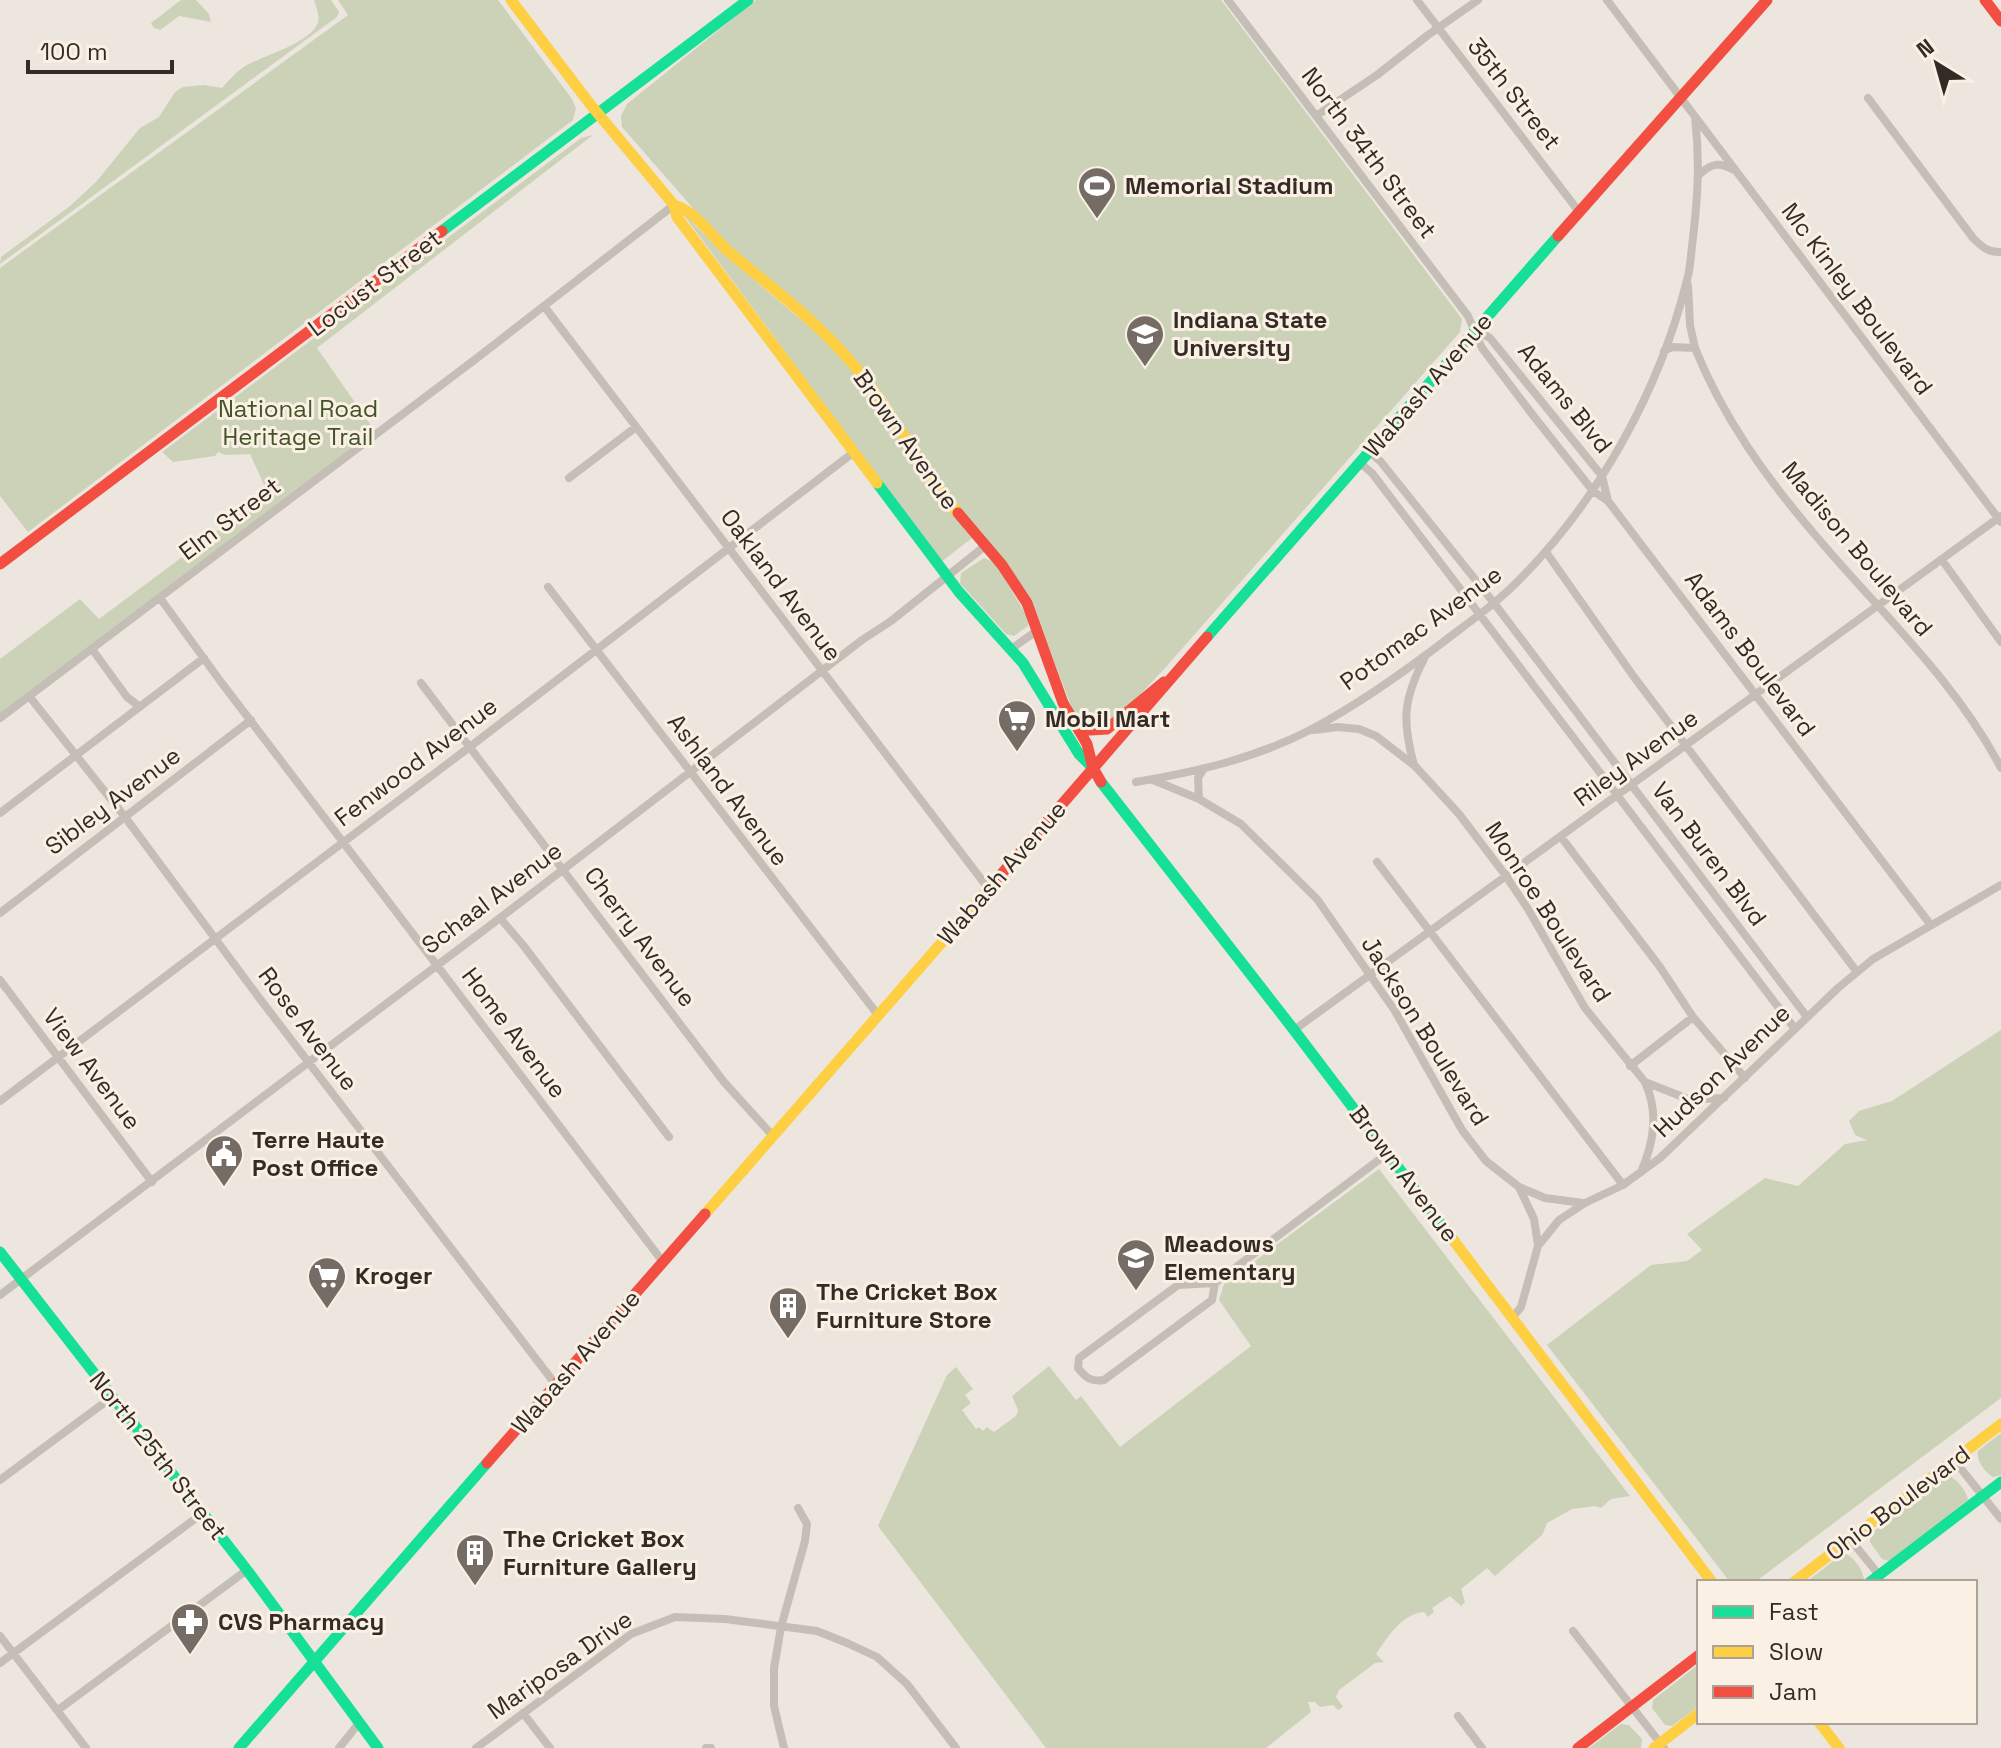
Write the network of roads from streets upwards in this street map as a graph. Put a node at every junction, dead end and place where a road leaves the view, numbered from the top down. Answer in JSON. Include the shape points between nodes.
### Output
{"nodes":[{"id":1,"x":511,"y":0,"type":"edge"},
{"id":2,"x":748,"y":0,"type":"edge"},
{"id":3,"x":1228,"y":0,"type":"edge"},
{"id":4,"x":1417,"y":0,"type":"edge"},
{"id":5,"x":1478,"y":0,"type":"edge"},
{"id":6,"x":1607,"y":0,"type":"edge"},
{"id":7,"x":1767,"y":0,"type":"edge"},
{"id":8,"x":1985,"y":0,"type":"edge"},
{"id":9,"x":2001,"y":21,"type":"edge"},
{"id":10,"x":1438,"y":28,"type":"junction"},
{"id":11,"x":1868,"y":98,"type":"dead end"},
{"id":12,"x":1681,"y":99,"type":"junction"},
{"id":13,"x":599,"y":114,"type":"junction"},
{"id":14,"x":1316,"y":116,"type":"junction"},
{"id":15,"x":1695,"y":117,"type":"junction"},
{"id":16,"x":1736,"y":171,"type":"junction"},
{"id":17,"x":1700,"y":174,"type":"junction"},
{"id":18,"x":674,"y":205,"type":"junction"},
{"id":19,"x":1580,"y":213,"type":"junction"},
{"id":20,"x":2001,"y":252,"type":"edge"},
{"id":21,"x":1688,"y":278,"type":"junction"},
{"id":22,"x":544,"y":306,"type":"junction"},
{"id":23,"x":1476,"y":330,"type":"junction"},
{"id":24,"x":1695,"y":348,"type":"junction"},
{"id":25,"x":1664,"y":351,"type":"junction"},
{"id":26,"x":1543,"y":405,"type":"junction"},
{"id":27,"x":1532,"y":414,"type":"junction"},
{"id":28,"x":636,"y":427,"type":"junction"},
{"id":29,"x":854,"y":452,"type":"junction"},
{"id":30,"x":1370,"y":452,"type":"junction"},
{"id":31,"x":1360,"y":463,"type":"junction"},
{"id":32,"x":1602,"y":476,"type":"junction"},
{"id":33,"x":569,"y":478,"type":"dead end"},
{"id":34,"x":1593,"y":491,"type":"junction"},
{"id":35,"x":1608,"y":501,"type":"junction"},
{"id":36,"x":2000,"y":519,"type":"edge"},
{"id":37,"x":985,"y":546,"type":"junction"},
{"id":38,"x":729,"y":548,"type":"junction"},
{"id":39,"x":1546,"y":552,"type":"junction"},
{"id":40,"x":1942,"y":560,"type":"junction"},
{"id":41,"x":0,"y":564,"type":"edge"},
{"id":42,"x":947,"y":576,"type":"junction"},
{"id":43,"x":548,"y":587,"type":"dead end"},
{"id":44,"x":160,"y":598,"type":"junction"},
{"id":45,"x":1494,"y":603,"type":"junction"},
{"id":46,"x":1879,"y":605,"type":"junction"},
{"id":47,"x":1481,"y":614,"type":"junction"},
{"id":48,"x":1038,"y":630,"type":"junction"},
{"id":49,"x":2001,"y":642,"type":"edge"},
{"id":50,"x":92,"y":649,"type":"junction"},
{"id":51,"x":1011,"y":649,"type":"junction"},
{"id":52,"x":596,"y":650,"type":"junction"},
{"id":53,"x":1425,"y":656,"type":"junction"},
{"id":54,"x":204,"y":658,"type":"junction"},
{"id":55,"x":822,"y":671,"type":"junction"},
{"id":56,"x":1177,"y":672,"type":"junction"},
{"id":57,"x":421,"y":683,"type":"dead end"},
{"id":58,"x":1056,"y":683,"type":"junction"},
{"id":59,"x":1042,"y":691,"type":"junction"},
{"id":60,"x":1755,"y":694,"type":"junction"},
{"id":61,"x":29,"y":696,"type":"junction"},
{"id":62,"x":140,"y":707,"type":"junction"},
{"id":63,"x":0,"y":718,"type":"edge"},
{"id":64,"x":251,"y":720,"type":"junction"},
{"id":65,"x":1073,"y":721,"type":"junction"},
{"id":66,"x":1309,"y":730,"type":"junction"},
{"id":67,"x":471,"y":746,"type":"junction"},
{"id":68,"x":1686,"y":746,"type":"junction"},
{"id":69,"x":76,"y":755,"type":"junction"},
{"id":70,"x":1415,"y":766,"type":"junction"},
{"id":71,"x":1093,"y":768,"type":"junction"},
{"id":72,"x":2001,"y":768,"type":"edge"},
{"id":73,"x":1203,"y":770,"type":"junction"},
{"id":74,"x":690,"y":772,"type":"junction"},
{"id":75,"x":1152,"y":779,"type":"junction"},
{"id":76,"x":1136,"y":782,"type":"dead end"},
{"id":77,"x":1632,"y":786,"type":"junction"},
{"id":78,"x":1619,"y":795,"type":"junction"},
{"id":79,"x":1199,"y":799,"type":"junction"},
{"id":80,"x":0,"y":813,"type":"edge"},
{"id":81,"x":125,"y":817,"type":"junction"},
{"id":82,"x":1561,"y":837,"type":"junction"},
{"id":83,"x":343,"y":841,"type":"junction"},
{"id":84,"x":1377,"y":862,"type":"dead end"},
{"id":85,"x":564,"y":868,"type":"junction"},
{"id":86,"x":2001,"y":874,"type":"edge"},
{"id":87,"x":1506,"y":876,"type":"junction"},
{"id":88,"x":1997,"y":886,"type":"edge"},
{"id":89,"x":988,"y":888,"type":"junction"},
{"id":90,"x":0,"y":913,"type":"edge"},
{"id":91,"x":500,"y":918,"type":"junction"},
{"id":92,"x":1930,"y":924,"type":"junction"},
{"id":93,"x":1431,"y":931,"type":"junction"},
{"id":94,"x":215,"y":939,"type":"junction"},
{"id":95,"x":437,"y":965,"type":"junction"},
{"id":96,"x":1857,"y":972,"type":"junction"},
{"id":97,"x":1370,"y":975,"type":"junction"},
{"id":98,"x":0,"y":980,"type":"edge"},
{"id":99,"x":878,"y":1015,"type":"junction"},
{"id":100,"x":1693,"y":1017,"type":"junction"},
{"id":101,"x":1807,"y":1017,"type":"junction"},
{"id":102,"x":1795,"y":1029,"type":"junction"},
{"id":103,"x":1294,"y":1030,"type":"junction"},
{"id":104,"x":58,"y":1058,"type":"junction"},
{"id":105,"x":308,"y":1062,"type":"junction"},
{"id":106,"x":1630,"y":1066,"type":"junction"},
{"id":107,"x":1745,"y":1078,"type":"junction"},
{"id":108,"x":1645,"y":1082,"type":"junction"},
{"id":109,"x":1725,"y":1097,"type":"junction"},
{"id":110,"x":0,"y":1101,"type":"edge"},
{"id":111,"x":773,"y":1136,"type":"junction"},
{"id":112,"x":669,"y":1137,"type":"dead end"},
{"id":113,"x":1388,"y":1153,"type":"junction"},
{"id":114,"x":1640,"y":1173,"type":"junction"},
{"id":115,"x":152,"y":1182,"type":"junction"},
{"id":116,"x":1623,"y":1185,"type":"junction"},
{"id":117,"x":1519,"y":1187,"type":"junction"},
{"id":118,"x":1585,"y":1203,"type":"junction"},
{"id":119,"x":1538,"y":1246,"type":"junction"},
{"id":120,"x":0,"y":1252,"type":"edge"},
{"id":121,"x":663,"y":1262,"type":"junction"},
{"id":122,"x":21,"y":1279,"type":"junction"},
{"id":123,"x":1215,"y":1283,"type":"junction"},
{"id":124,"x":0,"y":1295,"type":"edge"},
{"id":125,"x":1513,"y":1317,"type":"junction"},
{"id":126,"x":556,"y":1385,"type":"junction"},
{"id":127,"x":112,"y":1397,"type":"junction"},
{"id":128,"x":2001,"y":1424,"type":"edge"},
{"id":129,"x":1954,"y":1460,"type":"junction"},
{"id":130,"x":0,"y":1480,"type":"edge"},
{"id":131,"x":2001,"y":1482,"type":"edge"},
{"id":132,"x":1983,"y":1496,"type":"junction"},
{"id":133,"x":798,"y":1508,"type":"dead end"},
{"id":134,"x":203,"y":1513,"type":"junction"},
{"id":135,"x":2001,"y":1519,"type":"edge"},
{"id":136,"x":1850,"y":1539,"type":"junction"},
{"id":137,"x":247,"y":1570,"type":"junction"},
{"id":138,"x":1874,"y":1579,"type":"edge"},
{"id":139,"x":1710,"y":1580,"type":"edge"},
{"id":140,"x":1797,"y":1580,"type":"edge"},
{"id":141,"x":781,"y":1627,"type":"junction"},
{"id":142,"x":1573,"y":1631,"type":"dead end"},
{"id":143,"x":0,"y":1636,"type":"edge"},
{"id":144,"x":13,"y":1653,"type":"junction"},
{"id":145,"x":1697,"y":1657,"type":"edge"},
{"id":146,"x":314,"y":1662,"type":"junction"},
{"id":147,"x":0,"y":1663,"type":"edge"},
{"id":148,"x":1633,"y":1706,"type":"junction"},
{"id":149,"x":58,"y":1710,"type":"junction"},
{"id":150,"x":523,"y":1713,"type":"junction"},
{"id":151,"x":1697,"y":1715,"type":"edge"},
{"id":152,"x":1458,"y":1716,"type":"dead end"},
{"id":153,"x":359,"y":1723,"type":"junction"},
{"id":154,"x":1821,"y":1724,"type":"edge"},
{"id":155,"x":1660,"y":1746,"type":"edge"},
{"id":156,"x":86,"y":1748,"type":"edge"},
{"id":157,"x":239,"y":1748,"type":"edge"},
{"id":158,"x":339,"y":1748,"type":"edge"},
{"id":159,"x":378,"y":1748,"type":"edge"},
{"id":160,"x":476,"y":1748,"type":"edge"},
{"id":161,"x":550,"y":1748,"type":"edge"},
{"id":162,"x":784,"y":1748,"type":"edge"},
{"id":163,"x":956,"y":1748,"type":"edge"},
{"id":164,"x":1482,"y":1748,"type":"edge"},
{"id":165,"x":1578,"y":1748,"type":"edge"},
{"id":166,"x":1839,"y":1748,"type":"edge"}],
"edges":[{"from":1,"to":13,"type":"street","name":"Brown Avenue"},
{"from":2,"to":13,"type":"street","name":"Locust Street"},
{"from":3,"to":14,"type":"street","name":"North 34th Street"},
{"from":4,"to":10,"type":"street","name":"35th Street"},
{"from":5,"to":10,"type":"street"},
{"from":6,"to":12,"type":"street","name":"Mc Kinley Boulevard"},
{"from":7,"to":12,"type":"street","name":"Wabash Avenue"},
{"from":8,"to":9,"type":"street"},
{"from":10,"to":14,"type":"street"},
{"from":10,"to":19,"type":"street","name":"35th Street"},
{"from":11,"to":20,"type":"street","via":[[1973,238],[1983,248]]},
{"from":12,"to":15,"type":"street","name":"Mc Kinley Boulevard"},
{"from":12,"to":19,"type":"street","name":"Wabash Avenue"},
{"from":13,"to":18,"type":"street","name":"Brown Avenue"},
{"from":13,"to":41,"type":"street","name":"Locust Street"},
{"from":14,"to":23,"type":"street","name":"North 34th Street"},
{"from":15,"to":16,"type":"street","name":"Mc Kinley Boulevard"},
{"from":15,"to":17,"type":"street","name":"Potomac Avenue"},
{"from":16,"to":17,"type":"street","via":[[1715,164]]},
{"from":16,"to":36,"type":"street","name":"Mc Kinley Boulevard"},
{"from":17,"to":21,"type":"street","name":"Potomac Avenue"},
{"from":18,"to":22,"type":"street","name":"Elm Street"},
{"from":18,"to":29,"type":"street","name":"Brown Avenue","via":[[677,217]]},
{"from":18,"to":37,"type":"street","name":"Brown Avenue","via":[[687,209],[855,365],[936,487]]},
{"from":19,"to":23,"type":"street","name":"Wabash Avenue"},
{"from":21,"to":24,"type":"street","name":"Madison Boulevard"},
{"from":21,"to":25,"type":"street","name":"Potomac Avenue"},
{"from":22,"to":28,"type":"street","name":"Oakland Avenue"},
{"from":22,"to":44,"type":"street","name":"Elm Street"},
{"from":23,"to":26,"type":"street","name":"Adams Blvd","via":[[1490,338]]},
{"from":23,"to":27,"type":"street","name":"Adams Boulevard","via":[[1482,348]]},
{"from":23,"to":30,"type":"street","name":"Wabash Avenue"},
{"from":24,"to":25,"type":"street"},
{"from":24,"to":46,"type":"street","name":"Madison Boulevard","via":[[1721,404],[1769,476]]},
{"from":25,"to":32,"type":"street","name":"Potomac Avenue"},
{"from":26,"to":27,"type":"street"},
{"from":26,"to":32,"type":"street","name":"Adams Blvd"},
{"from":27,"to":34,"type":"street","name":"Adams Boulevard"},
{"from":28,"to":33,"type":"street"},
{"from":28,"to":38,"type":"street","name":"Oakland Avenue"},
{"from":29,"to":38,"type":"street","name":"Fenwood Avenue"},
{"from":29,"to":42,"type":"street","name":"Brown Avenue"},
{"from":30,"to":31,"type":"street","name":"Wabash Avenue"},
{"from":30,"to":45,"type":"street","name":"Van Buren Blvd"},
{"from":31,"to":47,"type":"street"},
{"from":31,"to":56,"type":"street","name":"Wabash Avenue"},
{"from":32,"to":34,"type":"street","name":"Potomac Avenue"},
{"from":32,"to":35,"type":"street","name":"Adams Blvd"},
{"from":34,"to":35,"type":"street","name":"Adams Boulevard"},
{"from":34,"to":39,"type":"street","name":"Potomac Avenue"},
{"from":35,"to":60,"type":"street","name":"Adams Boulevard"},
{"from":36,"to":40,"type":"street","name":"Riley Avenue"},
{"from":37,"to":42,"type":"street","name":"Schaal Avenue"},
{"from":37,"to":48,"type":"street","name":"Brown Avenue","via":[[1011,577]]},
{"from":38,"to":52,"type":"street","name":"Fenwood Avenue"},
{"from":38,"to":55,"type":"street","name":"Oakland Avenue"},
{"from":39,"to":45,"type":"street","name":"Potomac Avenue"},
{"from":39,"to":68,"type":"street"},
{"from":40,"to":46,"type":"street","name":"Riley Avenue"},
{"from":40,"to":49,"type":"street"},
{"from":42,"to":51,"type":"street","name":"Brown Avenue"},
{"from":42,"to":55,"type":"street","name":"Schaal Avenue"},
{"from":43,"to":52,"type":"street","name":"Ashland Avenue"},
{"from":44,"to":50,"type":"street","name":"Elm Street"},
{"from":44,"to":54,"type":"street","name":"Home Avenue"},
{"from":45,"to":47,"type":"street","name":"Potomac Avenue"},
{"from":45,"to":77,"type":"street","name":"Van Buren Blvd"},
{"from":46,"to":60,"type":"street","name":"Riley Avenue"},
{"from":46,"to":72,"type":"street","name":"Madison Boulevard","via":[[1945,682]]},
{"from":47,"to":53,"type":"street","name":"Potomac Avenue"},
{"from":47,"to":78,"type":"street"},
{"from":48,"to":51,"type":"street"},
{"from":48,"to":58,"type":"street","name":"Brown Avenue"},
{"from":50,"to":61,"type":"street","name":"Elm Street"},
{"from":50,"to":62,"type":"street"},
{"from":51,"to":59,"type":"street","name":"Brown Avenue"},
{"from":52,"to":67,"type":"street","name":"Fenwood Avenue"},
{"from":52,"to":74,"type":"street","name":"Ashland Avenue"},
{"from":53,"to":66,"type":"street","name":"Potomac Avenue"},
{"from":53,"to":70,"type":"street","via":[[1406,700]]},
{"from":54,"to":62,"type":"street"},
{"from":54,"to":64,"type":"street","name":"Home Avenue"},
{"from":55,"to":74,"type":"street","name":"Schaal Avenue"},
{"from":55,"to":89,"type":"street","name":"Oakland Avenue"},
{"from":56,"to":65,"type":"street","via":[[1107,729],[1090,730]]},
{"from":56,"to":71,"type":"street","name":"Wabash Avenue"},
{"from":57,"to":67,"type":"street","name":"Cherry Avenue"},
{"from":58,"to":59,"type":"street"},
{"from":58,"to":65,"type":"street","name":"Brown Avenue"},
{"from":59,"to":71,"type":"street","name":"Brown Avenue"},
{"from":60,"to":68,"type":"street","name":"Riley Avenue"},
{"from":60,"to":92,"type":"street","name":"Adams Boulevard"},
{"from":61,"to":63,"type":"street","name":"Elm Street"},
{"from":61,"to":69,"type":"street","name":"Rose Avenue"},
{"from":62,"to":69,"type":"street"},
{"from":64,"to":81,"type":"street","name":"Sibley Avenue"},
{"from":64,"to":83,"type":"street","name":"Home Avenue"},
{"from":65,"to":71,"type":"street","name":"Brown Avenue"},
{"from":66,"to":70,"type":"street","name":"Monroe Boulevard","via":[[1359,729]]},
{"from":66,"to":73,"type":"street","name":"Potomac Avenue"},
{"from":67,"to":83,"type":"street","name":"Fenwood Avenue"},
{"from":67,"to":85,"type":"street","name":"Cherry Avenue"},
{"from":68,"to":77,"type":"street","name":"Riley Avenue"},
{"from":68,"to":96,"type":"street"},
{"from":69,"to":80,"type":"street"},
{"from":69,"to":81,"type":"street","name":"Rose Avenue"},
{"from":70,"to":87,"type":"street","name":"Monroe Boulevard"},
{"from":71,"to":89,"type":"street","name":"Wabash Avenue"},
{"from":71,"to":103,"type":"street","name":"Brown Avenue"},
{"from":73,"to":75,"type":"street","name":"Potomac Avenue"},
{"from":73,"to":79,"type":"street"},
{"from":74,"to":85,"type":"street","name":"Schaal Avenue"},
{"from":74,"to":99,"type":"street","name":"Ashland Avenue"},
{"from":75,"to":76,"type":"street","name":"Potomac Avenue"},
{"from":75,"to":79,"type":"street","name":"Jackson Boulevard"},
{"from":77,"to":78,"type":"street","name":"Riley Avenue"},
{"from":77,"to":101,"type":"street","name":"Van Buren Blvd"},
{"from":78,"to":82,"type":"street","name":"Riley Avenue"},
{"from":78,"to":102,"type":"street"},
{"from":79,"to":97,"type":"street","name":"Jackson Boulevard","via":[[1241,824],[1317,899]]},
{"from":81,"to":90,"type":"street","name":"Sibley Avenue"},
{"from":81,"to":94,"type":"street","name":"Rose Avenue"},
{"from":82,"to":87,"type":"street","name":"Riley Avenue"},
{"from":82,"to":100,"type":"street"},
{"from":83,"to":94,"type":"street","name":"Fenwood Avenue"},
{"from":83,"to":95,"type":"street","name":"Home Avenue"},
{"from":84,"to":93,"type":"street"},
{"from":85,"to":91,"type":"street","name":"Schaal Avenue"},
{"from":85,"to":111,"type":"street","name":"Cherry Avenue","via":[[724,1082]]},
{"from":86,"to":88,"type":"street"},
{"from":87,"to":93,"type":"street","name":"Riley Avenue"},
{"from":87,"to":106,"type":"street","name":"Monroe Boulevard","via":[[1585,1008]]},
{"from":88,"to":92,"type":"street","name":"Hudson Avenue"},
{"from":89,"to":99,"type":"street","name":"Wabash Avenue"},
{"from":91,"to":95,"type":"street","name":"Schaal Avenue"},
{"from":91,"to":112,"type":"street"},
{"from":92,"to":96,"type":"street","name":"Hudson Avenue"},
{"from":93,"to":97,"type":"street","name":"Riley Avenue"},
{"from":93,"to":116,"type":"street"},
{"from":94,"to":104,"type":"street","name":"Fenwood Avenue"},
{"from":94,"to":105,"type":"street","name":"Rose Avenue"},
{"from":95,"to":105,"type":"street","name":"Schaal Avenue"},
{"from":95,"to":121,"type":"street","name":"Home Avenue"},
{"from":96,"to":101,"type":"street","name":"Hudson Avenue"},
{"from":97,"to":103,"type":"street","name":"Riley Avenue"},
{"from":97,"to":117,"type":"street","name":"Jackson Boulevard","via":[[1467,1138]]},
{"from":98,"to":104,"type":"street","name":"View Avenue"},
{"from":99,"to":111,"type":"street","name":"Wabash Avenue"},
{"from":100,"to":106,"type":"street"},
{"from":100,"to":107,"type":"street"},
{"from":101,"to":102,"type":"street","name":"Hudson Avenue"},
{"from":102,"to":107,"type":"street","name":"Hudson Avenue"},
{"from":103,"to":113,"type":"street","name":"Brown Avenue"},
{"from":104,"to":110,"type":"street","name":"Fenwood Avenue"},
{"from":104,"to":115,"type":"street","name":"View Avenue"},
{"from":105,"to":115,"type":"street","name":"Schaal Avenue"},
{"from":105,"to":126,"type":"street","name":"Rose Avenue"},
{"from":106,"to":108,"type":"street","name":"Monroe Boulevard"},
{"from":107,"to":109,"type":"street","name":"Hudson Avenue"},
{"from":108,"to":109,"type":"street","name":"Monroe Boulevard","via":[[1688,1099]]},
{"from":108,"to":114,"type":"street","via":[[1653,1108],[1653,1140]]},
{"from":109,"to":114,"type":"street","name":"Hudson Avenue"},
{"from":111,"to":121,"type":"street","name":"Wabash Avenue"},
{"from":113,"to":123,"type":"street"},
{"from":113,"to":125,"type":"street","name":"Brown Avenue"},
{"from":114,"to":116,"type":"street","name":"Hudson Avenue"},
{"from":115,"to":122,"type":"street","name":"Schaal Avenue"},
{"from":116,"to":118,"type":"street","name":"Hudson Avenue"},
{"from":117,"to":118,"type":"street","name":"Jackson Boulevard","via":[[1545,1198]]},
{"from":117,"to":119,"type":"street","name":"Jackson Boulevard","via":[[1534,1219]]},
{"from":118,"to":119,"type":"street","name":"Hudson Avenue","via":[[1559,1220]]},
{"from":119,"to":125,"type":"street","name":"Hudson Avenue","via":[[1521,1307]]},
{"from":120,"to":122,"type":"street","name":"North 25th Street"},
{"from":121,"to":126,"type":"street","name":"Wabash Avenue"},
{"from":122,"to":124,"type":"street","name":"Schaal Avenue"},
{"from":122,"to":127,"type":"street","name":"North 25th Street"},
{"from":123,"to":123,"type":"street","via":[[1178,1285],[1079,1358],[1078,1368],[1093,1382],[1104,1380],[1212,1300]]},
{"from":125,"to":139,"type":"street","name":"Brown Avenue"},
{"from":126,"to":146,"type":"street","name":"Wabash Avenue"},
{"from":127,"to":130,"type":"street"},
{"from":127,"to":134,"type":"street","name":"North 25th Street"},
{"from":128,"to":129,"type":"street","name":"Ohio Boulevard"},
{"from":129,"to":132,"type":"street"},
{"from":129,"to":136,"type":"street","name":"Ohio Boulevard"},
{"from":131,"to":132,"type":"street","name":"Ohio Boulevard"},
{"from":132,"to":135,"type":"street"},
{"from":132,"to":138,"type":"street","name":"Ohio Boulevard"},
{"from":133,"to":141,"type":"street","via":[[807,1524]]},
{"from":134,"to":137,"type":"street","name":"North 25th Street"},
{"from":134,"to":144,"type":"street"},
{"from":136,"to":138,"type":"street"},
{"from":136,"to":140,"type":"street","name":"Ohio Boulevard"},
{"from":137,"to":146,"type":"street","name":"North 25th Street"},
{"from":137,"to":149,"type":"street"},
{"from":141,"to":150,"type":"street","name":"Mariposa Drive","via":[[675,1617],[631,1634]]},
{"from":141,"to":162,"type":"street","via":[[774,1706]]},
{"from":141,"to":163,"type":"street","name":"Mariposa Drive","via":[[817,1631],[877,1657],[907,1684]]},
{"from":142,"to":148,"type":"street"},
{"from":143,"to":144,"type":"street"},
{"from":144,"to":147,"type":"street"},
{"from":144,"to":149,"type":"street"},
{"from":145,"to":148,"type":"street"},
{"from":146,"to":153,"type":"street","name":"North 25th Street"},
{"from":146,"to":157,"type":"street","name":"Wabash Avenue"},
{"from":148,"to":155,"type":"street"},
{"from":148,"to":165,"type":"street"},
{"from":149,"to":156,"type":"street"},
{"from":150,"to":160,"type":"street","name":"Mariposa Drive"},
{"from":150,"to":161,"type":"street"},
{"from":151,"to":155,"type":"street"},
{"from":152,"to":164,"type":"street"},
{"from":153,"to":158,"type":"street"},
{"from":153,"to":159,"type":"street","name":"North 25th Street"},
{"from":154,"to":166,"type":"street"}]}
